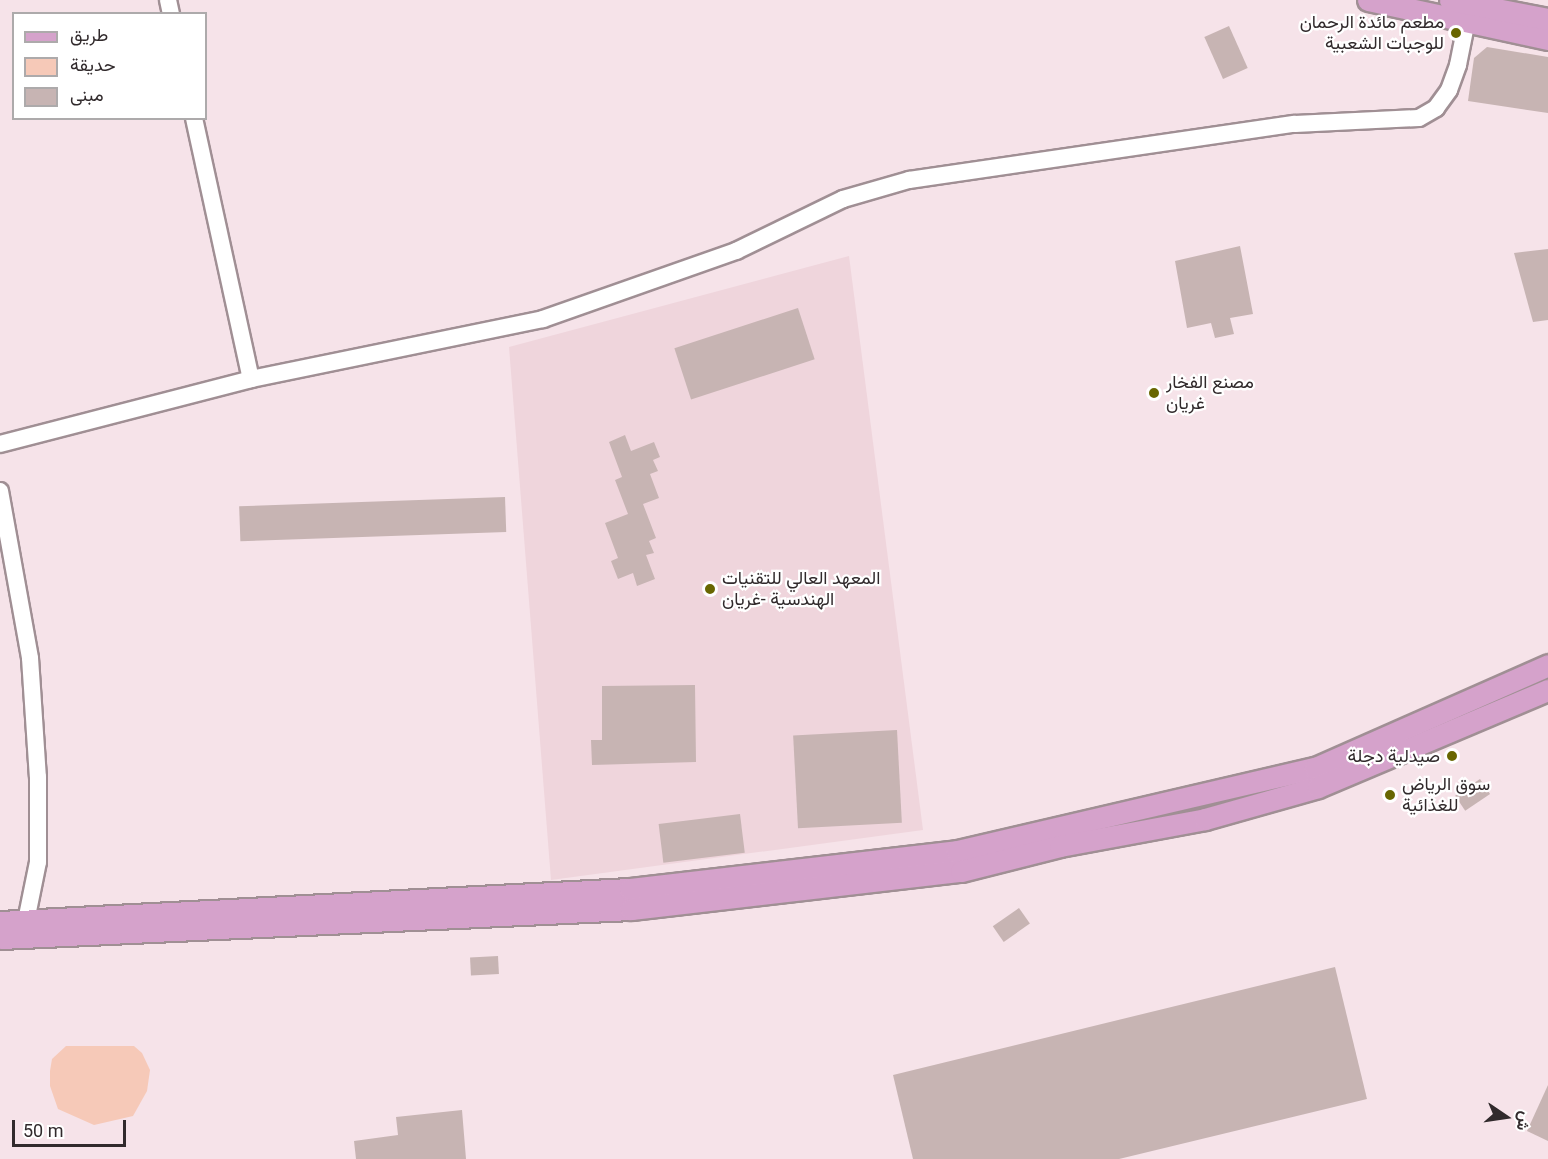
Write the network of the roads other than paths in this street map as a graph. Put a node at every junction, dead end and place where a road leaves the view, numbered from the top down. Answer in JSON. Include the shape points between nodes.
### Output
{"nodes":[{"id":1,"x":1368,"y":0,"type":"edge"},
{"id":2,"x":1465,"y":6,"type":"edge"},
{"id":3,"x":1548,"y":19,"type":"edge"},
{"id":4,"x":1548,"y":39,"type":"edge"},
{"id":5,"x":194,"y":120,"type":"edge"},
{"id":6,"x":251,"y":379,"type":"junction"},
{"id":7,"x":0,"y":444,"type":"edge"},
{"id":8,"x":0,"y":491,"type":"edge"},
{"id":9,"x":1548,"y":665,"type":"edge"},
{"id":10,"x":1548,"y":690,"type":"edge"},
{"id":11,"x":1317,"y":778,"type":"junction"},
{"id":12,"x":26,"y":921,"type":"junction"},
{"id":13,"x":0,"y":922,"type":"edge"},
{"id":14,"x":141,"y":923,"type":"junction"},
{"id":15,"x":0,"y":938,"type":"edge"}],
"edges":[{"from":1,"to":2,"type":"main road"},
{"from":2,"to":3,"type":"main road"},
{"from":2,"to":4,"type":"main road"},
{"from":2,"to":6,"type":"street","via":[[1458,65],[1449,90],[1436,108],[1419,118],[1295,124],[909,180],[843,199],[736,250],[543,319]]},
{"from":5,"to":6,"type":"street"},
{"from":6,"to":7,"type":"street"},
{"from":8,"to":12,"type":"street","via":[[30,658],[38,777],[38,862]]},
{"from":9,"to":11,"type":"main road"},
{"from":10,"to":11,"type":"main road"},
{"from":11,"to":14,"type":"main road","via":[[1059,838],[855,866],[498,906]]},
{"from":12,"to":13,"type":"main road"},
{"from":12,"to":14,"type":"main road"},
{"from":14,"to":15,"type":"main road"}]}
